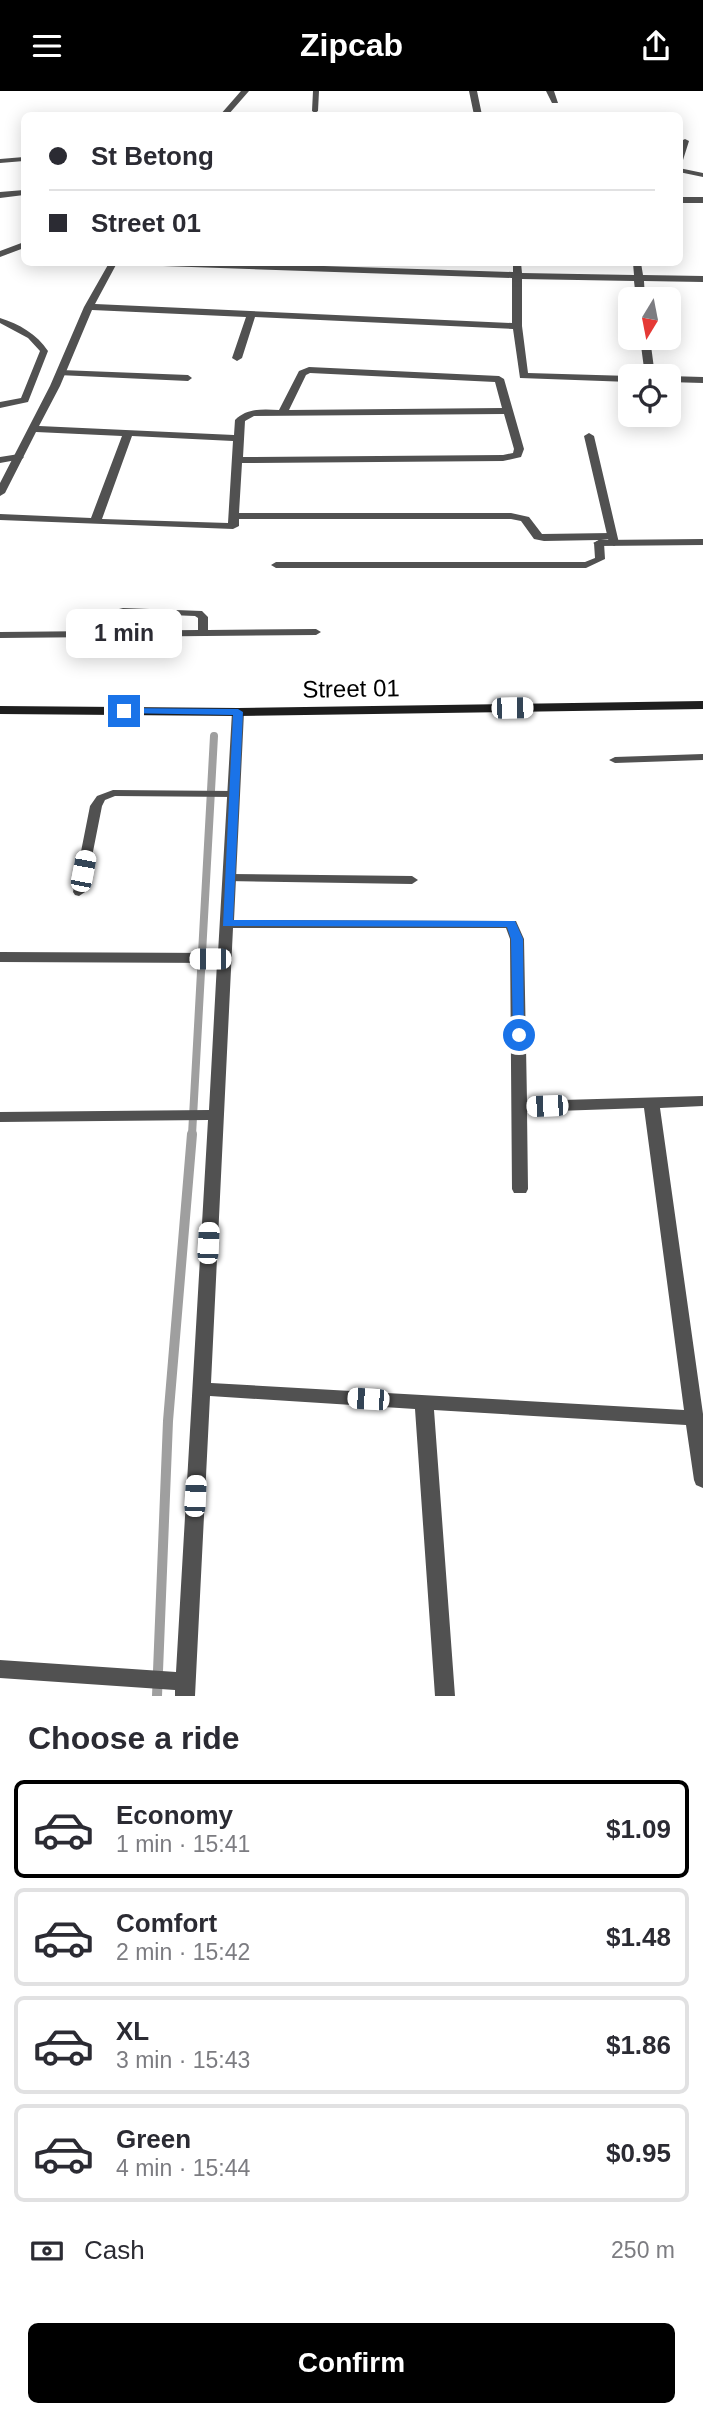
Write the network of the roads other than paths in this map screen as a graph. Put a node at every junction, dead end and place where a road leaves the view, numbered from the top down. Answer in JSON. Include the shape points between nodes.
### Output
{"nodes":[{"id":1,"x":244,"y":91,"type":"edge"},
{"id":2,"x":316,"y":91,"type":"edge"},
{"id":3,"x":473,"y":91,"type":"edge"},
{"id":4,"x":550,"y":91,"type":"edge"},
{"id":5,"x":555,"y":101,"type":"dead end"},
{"id":6,"x":315,"y":111,"type":"dead end"},
{"id":7,"x":226,"y":112,"type":"edge"},
{"id":8,"x":477,"y":112,"type":"edge"},
{"id":9,"x":685,"y":141,"type":"dead end"},
{"id":10,"x":683,"y":147,"type":"edge"},
{"id":11,"x":21,"y":159,"type":"edge"},
{"id":12,"x":0,"y":161,"type":"edge"},
{"id":13,"x":683,"y":171,"type":"edge"},
{"id":14,"x":703,"y":175,"type":"edge"},
{"id":15,"x":21,"y":193,"type":"edge"},
{"id":16,"x":0,"y":195,"type":"edge"},
{"id":17,"x":683,"y":200,"type":"edge"},
{"id":18,"x":703,"y":200,"type":"edge"},
{"id":19,"x":21,"y":246,"type":"edge"},
{"id":20,"x":0,"y":254,"type":"edge"},
{"id":21,"x":111,"y":266,"type":"edge"},
{"id":22,"x":244,"y":266,"type":"edge"},
{"id":23,"x":517,"y":266,"type":"edge"},
{"id":24,"x":637,"y":266,"type":"edge"},
{"id":25,"x":516,"y":276,"type":"junction"},
{"id":26,"x":639,"y":278,"type":"junction"},
{"id":27,"x":703,"y":279,"type":"edge"},
{"id":28,"x":640,"y":287,"type":"edge"},
{"id":29,"x":89,"y":307,"type":"junction"},
{"id":30,"x":252,"y":313,"type":"junction"},
{"id":31,"x":0,"y":320,"type":"edge"},
{"id":32,"x":517,"y":326,"type":"junction"},
{"id":33,"x":237,"y":358,"type":"dead end"},
{"id":34,"x":61,"y":373,"type":"junction"},
{"id":35,"x":188,"y":378,"type":"dead end"},
{"id":36,"x":618,"y":379,"type":"edge"},
{"id":37,"x":681,"y":379,"type":"edge"},
{"id":38,"x":703,"y":380,"type":"edge"},
{"id":39,"x":0,"y":405,"type":"edge"},
{"id":40,"x":506,"y":411,"type":"junction"},
{"id":41,"x":282,"y":413,"type":"junction"},
{"id":42,"x":34,"y":429,"type":"junction"},
{"id":43,"x":128,"y":433,"type":"junction"},
{"id":44,"x":589,"y":436,"type":"dead end"},
{"id":45,"x":239,"y":438,"type":"junction"},
{"id":46,"x":19,"y":457,"type":"junction"},
{"id":47,"x":0,"y":460,"type":"edge"},
{"id":48,"x":237,"y":460,"type":"junction"},
{"id":49,"x":0,"y":493,"type":"edge"},
{"id":50,"x":233,"y":516,"type":"junction"},
{"id":51,"x":0,"y":517,"type":"edge"},
{"id":52,"x":95,"y":522,"type":"junction"},
{"id":53,"x":613,"y":539,"type":"junction"},
{"id":54,"x":703,"y":542,"type":"edge"},
{"id":55,"x":599,"y":543,"type":"joint"},
{"id":56,"x":276,"y":565,"type":"dead end"},
{"id":57,"x":123,"y":611,"type":"dead end"},
{"id":58,"x":203,"y":632,"type":"junction"},
{"id":59,"x":316,"y":632,"type":"dead end"},
{"id":60,"x":0,"y":635,"type":"edge"},
{"id":61,"x":703,"y":705,"type":"edge"},
{"id":62,"x":0,"y":711,"type":"edge"},
{"id":63,"x":238,"y":712,"type":"junction"},
{"id":64,"x":703,"y":757,"type":"edge"},
{"id":65,"x":615,"y":760,"type":"dead end"},
{"id":66,"x":202,"y":793,"type":"joint"},
{"id":67,"x":226,"y":793,"type":"junction"},
{"id":68,"x":229,"y":878,"type":"junction"},
{"id":69,"x":412,"y":880,"type":"dead end"},
{"id":70,"x":79,"y":892,"type":"dead end"},
{"id":71,"x":227,"y":924,"type":"junction"},
{"id":72,"x":0,"y":957,"type":"edge"},
{"id":73,"x":216,"y":958,"type":"junction"},
{"id":74,"x":703,"y":1101,"type":"edge"},
{"id":75,"x":651,"y":1102,"type":"junction"},
{"id":76,"x":521,"y":1107,"type":"junction"},
{"id":77,"x":210,"y":1116,"type":"junction"},
{"id":78,"x":0,"y":1117,"type":"edge"},
{"id":79,"x":520,"y":1189,"type":"dead end"},
{"id":80,"x":201,"y":1389,"type":"junction"},
{"id":81,"x":424,"y":1402,"type":"junction"},
{"id":82,"x":694,"y":1418,"type":"junction"},
{"id":83,"x":703,"y":1480,"type":"edge"},
{"id":84,"x":0,"y":1669,"type":"edge"},
{"id":85,"x":180,"y":1686,"type":"edge"},
{"id":86,"x":445,"y":1696,"type":"edge"}],
"edges":[{"from":1,"to":7,"type":"street"},
{"from":2,"to":6,"type":"lane"},
{"from":3,"to":8,"type":"street"},
{"from":4,"to":5,"type":"street"},
{"from":9,"to":10,"type":"street"},
{"from":11,"to":12,"type":"street"},
{"from":13,"to":14,"type":"street"},
{"from":15,"to":16,"type":"street"},
{"from":17,"to":18,"type":"street"},
{"from":19,"to":20,"type":"street"},
{"from":21,"to":29,"type":"street"},
{"from":22,"to":25,"type":"street"},
{"from":23,"to":25,"type":"street"},
{"from":24,"to":26,"type":"street"},
{"from":25,"to":26,"type":"street"},
{"from":25,"to":32,"type":"street"},
{"from":26,"to":27,"type":"street"},
{"from":26,"to":28,"type":"street"},
{"from":29,"to":30,"type":"street"},
{"from":29,"to":34,"type":"street"},
{"from":30,"to":32,"type":"street"},
{"from":30,"to":33,"type":"street"},
{"from":31,"to":39,"type":"lane","via":[[26,333],[44,351],[25,400]]},
{"from":32,"to":36,"type":"street","via":[[523,376]]},
{"from":34,"to":35,"type":"lane"},
{"from":34,"to":42,"type":"street"},
{"from":37,"to":38,"type":"street"},
{"from":40,"to":41,"type":"street"},
{"from":40,"to":41,"type":"street","via":[[499,379],[320,369],[302,373]]},
{"from":40,"to":48,"type":"street","via":[[519,449],[517,455],[503,458]]},
{"from":41,"to":45,"type":"street","via":[[243,416]]},
{"from":42,"to":43,"type":"street"},
{"from":42,"to":46,"type":"street"},
{"from":43,"to":45,"type":"street"},
{"from":43,"to":52,"type":"street"},
{"from":44,"to":53,"type":"lane"},
{"from":45,"to":48,"type":"street"},
{"from":46,"to":47,"type":"lane"},
{"from":46,"to":49,"type":"street"},
{"from":48,"to":50,"type":"street"},
{"from":50,"to":52,"type":"street","via":[[233,526]]},
{"from":50,"to":53,"type":"street","via":[[511,516],[525,519],[538,537]]},
{"from":51,"to":52,"type":"street"},
{"from":53,"to":54,"type":"street"},
{"from":53,"to":55,"type":"street"},
{"from":55,"to":56,"type":"lane","via":[[600,559],[586,565]]},
{"from":57,"to":58,"type":"lane","via":[[198,613],[203,617]]},
{"from":58,"to":59,"type":"lane"},
{"from":58,"to":60,"type":"lane"},
{"from":61,"to":63,"type":"street","name":"Street 01"},
{"from":62,"to":63,"type":"street","name":"Street 01"},
{"from":63,"to":67,"type":"street"},
{"from":64,"to":65,"type":"lane"},
{"from":66,"to":67,"type":"lane"},
{"from":66,"to":70,"type":"lane","via":[[113,793],[101,797]]},
{"from":67,"to":68,"type":"street"},
{"from":68,"to":69,"type":"lane"},
{"from":68,"to":71,"type":"street"},
{"from":71,"to":73,"type":"street"},
{"from":71,"to":76,"type":"street","via":[[511,924],[517,939]]},
{"from":72,"to":73,"type":"street"},
{"from":73,"to":77,"type":"street"},
{"from":74,"to":75,"type":"street"},
{"from":75,"to":76,"type":"street"},
{"from":75,"to":82,"type":"street"},
{"from":76,"to":79,"type":"street"},
{"from":77,"to":78,"type":"street"},
{"from":77,"to":80,"type":"street"},
{"from":80,"to":81,"type":"street"},
{"from":80,"to":85,"type":"street"},
{"from":81,"to":82,"type":"street"},
{"from":81,"to":86,"type":"street"},
{"from":82,"to":83,"type":"street"},
{"from":84,"to":85,"type":"street","via":[[143,1678]]}]}
